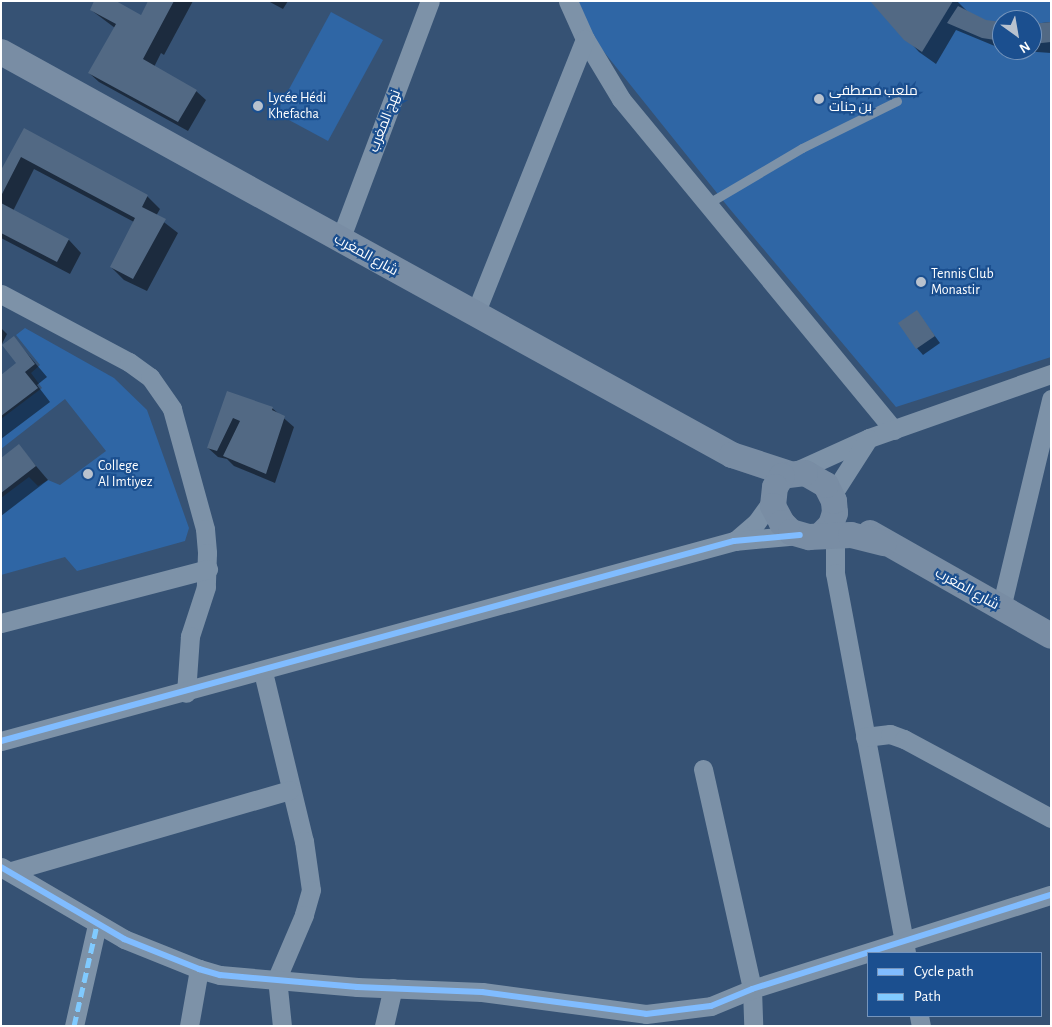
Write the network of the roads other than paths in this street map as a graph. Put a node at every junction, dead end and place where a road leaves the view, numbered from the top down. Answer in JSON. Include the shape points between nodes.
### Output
{"nodes":[{"id":1,"x":430,"y":1,"type":"edge"},
{"id":2,"x":568,"y":1,"type":"edge"},
{"id":3,"x":585,"y":39,"type":"junction"},
{"id":4,"x":1,"y":52,"type":"edge"},
{"id":5,"x":897,"y":101,"type":"dead end"},
{"id":6,"x":707,"y":204,"type":"junction"},
{"id":7,"x":340,"y":240,"type":"junction"},
{"id":8,"x":1,"y":294,"type":"edge"},
{"id":9,"x":475,"y":314,"type":"junction"},
{"id":10,"x":1051,"y":374,"type":"edge"},
{"id":11,"x":1051,"y":399,"type":"edge"},
{"id":12,"x":894,"y":430,"type":"junction"},
{"id":13,"x":869,"y":438,"type":"junction"},
{"id":14,"x":732,"y":455,"type":"junction"},
{"id":15,"x":791,"y":473,"type":"junction"},
{"id":16,"x":773,"y":499,"type":"junction"},
{"id":17,"x":823,"y":521,"type":"junction"},
{"id":18,"x":734,"y":541,"type":"junction"},
{"id":19,"x":208,"y":568,"type":"junction"},
{"id":20,"x":835,"y":573,"type":"junction"},
{"id":21,"x":1001,"y":608,"type":"junction"},
{"id":22,"x":1,"y":622,"type":"edge"},
{"id":23,"x":1051,"y":636,"type":"edge"},
{"id":24,"x":263,"y":672,"type":"junction"},
{"id":25,"x":186,"y":693,"type":"junction"},
{"id":26,"x":865,"y":736,"type":"junction"},
{"id":27,"x":1,"y":742,"type":"edge"},
{"id":28,"x":703,"y":769,"type":"dead end"},
{"id":29,"x":290,"y":790,"type":"junction"},
{"id":30,"x":1051,"y":818,"type":"edge"},
{"id":31,"x":6,"y":869,"type":"edge"},
{"id":32,"x":1051,"y":896,"type":"edge"},
{"id":33,"x":97,"y":925,"type":"junction"},
{"id":34,"x":904,"y":947,"type":"edge"},
{"id":35,"x":886,"y":952,"type":"edge"},
{"id":36,"x":867,"y":957,"type":"edge"},
{"id":37,"x":199,"y":969,"type":"junction"},
{"id":38,"x":277,"y":978,"type":"junction"},
{"id":39,"x":393,"y":988,"type":"junction"},
{"id":40,"x":752,"y":989,"type":"junction"},
{"id":41,"x":606,"y":1018,"type":"edge"},
{"id":42,"x":74,"y":1026,"type":"edge"},
{"id":43,"x":190,"y":1026,"type":"edge"},
{"id":44,"x":282,"y":1026,"type":"edge"},
{"id":45,"x":384,"y":1026,"type":"edge"},
{"id":46,"x":754,"y":1026,"type":"edge"}],
"edges":[{"from":1,"to":7,"type":"street","name":"نهج المغرب"},
{"from":2,"to":3,"type":"street"},
{"from":3,"to":6,"type":"street","via":[[621,99]]},
{"from":3,"to":9,"type":"street"},
{"from":4,"to":7,"type":"main road","name":"شارع المغرب"},
{"from":5,"to":6,"type":"lane","via":[[802,148]]},
{"from":6,"to":12,"type":"street"},
{"from":7,"to":9,"type":"main road","name":"شارع المغرب"},
{"from":8,"to":19,"type":"street","via":[[130,362],[150,377],[163,394],[172,409],[205,529]]},
{"from":9,"to":14,"type":"main road","name":"شارع المغرب"},
{"from":10,"to":12,"type":"street"},
{"from":11,"to":21,"type":"street"},
{"from":12,"to":13,"type":"street"},
{"from":13,"to":15,"type":"street"},
{"from":13,"to":17,"type":"street"},
{"from":14,"to":15,"type":"main road","name":"شارع المغرب"},
{"from":14,"to":16,"type":"main road","name":"شارع المغرب"},
{"from":15,"to":16,"type":"main road","via":[[778,482]]},
{"from":15,"to":17,"type":"main road","name":"شارع المغرب","via":[[816,478]]},
{"from":16,"to":17,"type":"main road","name":"شارع المغرب","via":[[782,523]]},
{"from":16,"to":18,"type":"street","via":[[756,523]]},
{"from":17,"to":18,"type":"street"},
{"from":17,"to":20,"type":"street"},
{"from":17,"to":20,"type":"street","via":[[826,559]]},
{"from":17,"to":21,"type":"main road","name":"شارع المغرب","via":[[884,543]]},
{"from":18,"to":24,"type":"street"},
{"from":19,"to":22,"type":"street"},
{"from":19,"to":25,"type":"street","via":[[206,587],[190,636]]},
{"from":20,"to":26,"type":"street"},
{"from":21,"to":23,"type":"main road","name":"شارع المغرب"},
{"from":24,"to":25,"type":"street"},
{"from":24,"to":29,"type":"street"},
{"from":25,"to":27,"type":"street"},
{"from":26,"to":30,"type":"street","via":[[890,734],[904,739]]},
{"from":26,"to":34,"type":"street"},
{"from":28,"to":40,"type":"street"},
{"from":29,"to":31,"type":"street"},
{"from":29,"to":38,"type":"street","via":[[304,841],[311,890]]},
{"from":31,"to":33,"type":"street"},
{"from":32,"to":34,"type":"street"},
{"from":33,"to":37,"type":"street"},
{"from":33,"to":42,"type":"street"},
{"from":34,"to":35,"type":"street"},
{"from":36,"to":40,"type":"street"},
{"from":37,"to":38,"type":"street","via":[[253,978]]},
{"from":37,"to":43,"type":"street"},
{"from":38,"to":39,"type":"street"},
{"from":38,"to":44,"type":"street"},
{"from":39,"to":41,"type":"street","via":[[482,992]]},
{"from":39,"to":45,"type":"street"},
{"from":40,"to":41,"type":"street","via":[[711,1006]]},
{"from":40,"to":46,"type":"street"}]}
